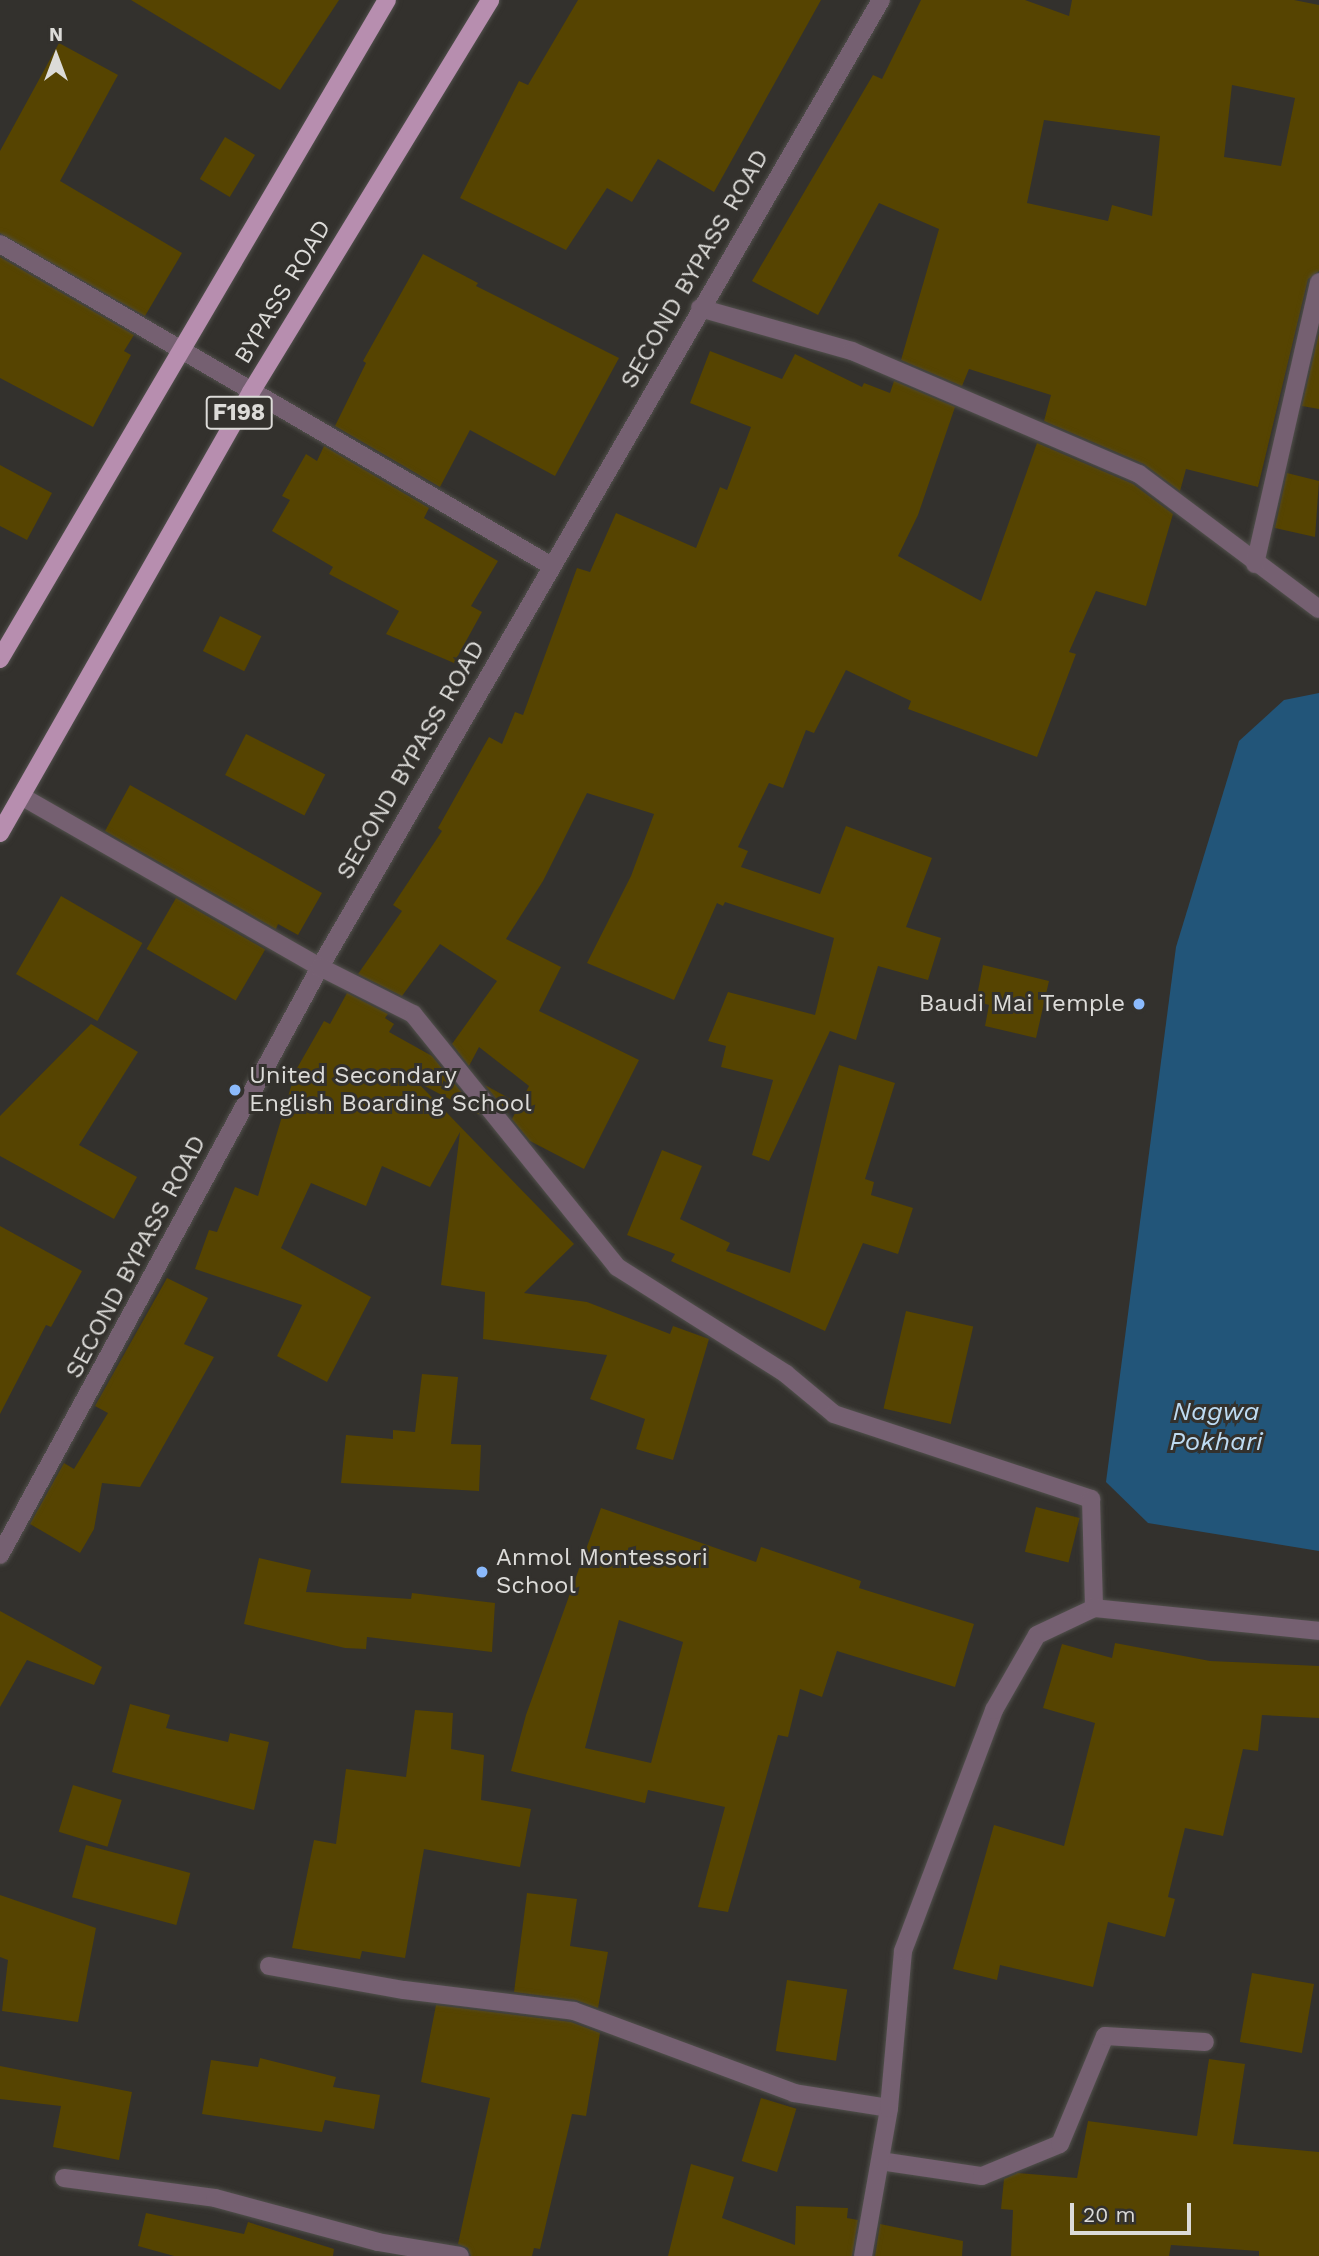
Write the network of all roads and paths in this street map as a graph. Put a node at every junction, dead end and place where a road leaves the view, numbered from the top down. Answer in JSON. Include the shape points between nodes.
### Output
{"nodes":[{"id":1,"x":387,"y":0,"type":"edge"},
{"id":2,"x":490,"y":0,"type":"edge"},
{"id":3,"x":881,"y":0,"type":"edge"},
{"id":4,"x":0,"y":244,"type":"edge"},
{"id":5,"x":1319,"y":282,"type":"edge"},
{"id":6,"x":700,"y":308,"type":"junction"},
{"id":7,"x":183,"y":347,"type":"junction"},
{"id":8,"x":251,"y":392,"type":"junction"},
{"id":9,"x":1255,"y":564,"type":"junction"},
{"id":10,"x":550,"y":565,"type":"junction"},
{"id":11,"x":1319,"y":609,"type":"edge"},
{"id":12,"x":0,"y":659,"type":"edge"},
{"id":13,"x":21,"y":796,"type":"junction"},
{"id":14,"x":0,"y":833,"type":"edge"},
{"id":15,"x":320,"y":968,"type":"junction"},
{"id":16,"x":0,"y":1555,"type":"edge"},
{"id":17,"x":1094,"y":1608,"type":"junction"},
{"id":18,"x":1319,"y":1631,"type":"edge"},
{"id":19,"x":269,"y":1966,"type":"dead end"},
{"id":20,"x":1205,"y":2042,"type":"dead end"},
{"id":21,"x":890,"y":2108,"type":"junction"},
{"id":22,"x":880,"y":2161,"type":"junction"},
{"id":23,"x":64,"y":2178,"type":"dead end"},
{"id":24,"x":460,"y":2256,"type":"edge"},
{"id":25,"x":863,"y":2256,"type":"edge"}],
"edges":[{"from":1,"to":7,"type":"main road"},
{"from":2,"to":8,"type":"main road","name":"BYPASS ROAD","number":"F198"},
{"from":3,"to":6,"type":"street","name":"SECOND BYPASS ROAD"},
{"from":4,"to":7,"type":"street"},
{"from":5,"to":9,"type":"street"},
{"from":6,"to":9,"type":"street","via":[[852,351],[1139,474]]},
{"from":6,"to":10,"type":"street","name":"SECOND BYPASS ROAD"},
{"from":7,"to":8,"type":"street"},
{"from":7,"to":12,"type":"main road"},
{"from":8,"to":10,"type":"street"},
{"from":8,"to":13,"type":"main road","name":"BYPASS ROAD","number":"F198"},
{"from":9,"to":11,"type":"street"},
{"from":10,"to":15,"type":"street","name":"SECOND BYPASS ROAD"},
{"from":13,"to":14,"type":"main road","name":"BYPASS ROAD","number":"F198"},
{"from":13,"to":15,"type":"street"},
{"from":15,"to":16,"type":"street","name":"SECOND BYPASS ROAD"},
{"from":15,"to":17,"type":"street","via":[[413,1014],[617,1267],[786,1374],[834,1414],[1091,1499]]},
{"from":17,"to":18,"type":"street"},
{"from":17,"to":21,"type":"street","via":[[1037,1635],[994,1710],[903,1951]]},
{"from":19,"to":21,"type":"street","via":[[404,1990],[574,2011],[794,2093]]},
{"from":20,"to":22,"type":"street","via":[[1105,2036],[1060,2144],[982,2176]]},
{"from":21,"to":22,"type":"street"},
{"from":22,"to":25,"type":"street"},
{"from":23,"to":24,"type":"street","via":[[215,2198],[378,2242]]}]}
